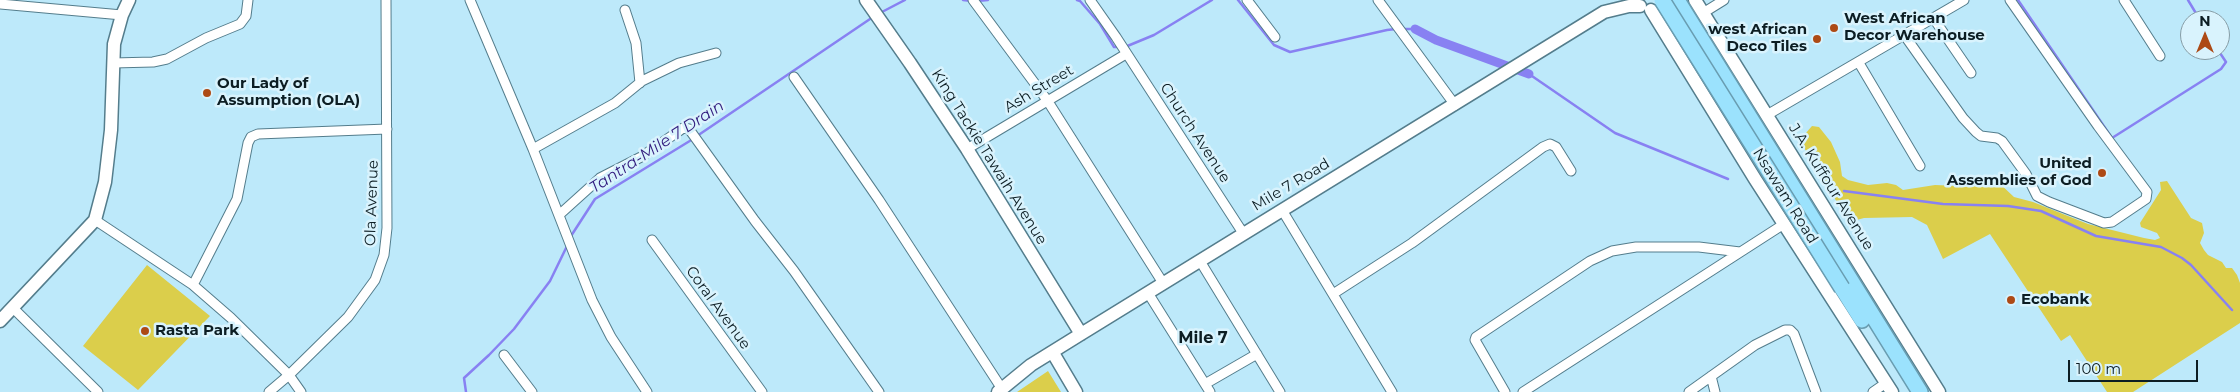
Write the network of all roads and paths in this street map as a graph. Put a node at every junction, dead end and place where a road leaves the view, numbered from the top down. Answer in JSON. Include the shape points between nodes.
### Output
{"nodes":[{"id":1,"x":129,"y":0,"type":"edge"},
{"id":2,"x":248,"y":0,"type":"edge"},
{"id":3,"x":386,"y":0,"type":"edge"},
{"id":4,"x":470,"y":0,"type":"edge"},
{"id":5,"x":973,"y":0,"type":"edge"},
{"id":6,"x":1090,"y":0,"type":"edge"},
{"id":7,"x":1247,"y":0,"type":"edge"},
{"id":8,"x":1378,"y":0,"type":"edge"},
{"id":9,"x":1615,"y":0,"type":"edge"},
{"id":10,"x":1676,"y":0,"type":"edge"},
{"id":11,"x":1695,"y":0,"type":"edge"},
{"id":12,"x":1724,"y":0,"type":"edge"},
{"id":13,"x":1964,"y":0,"type":"edge"},
{"id":14,"x":2010,"y":0,"type":"edge"},
{"id":15,"x":2124,"y":0,"type":"edge"},
{"id":16,"x":0,"y":4,"type":"edge"},
{"id":17,"x":868,"y":4,"type":"edge"},
{"id":18,"x":1647,"y":4,"type":"edge"},
{"id":19,"x":625,"y":10,"type":"dead end"},
{"id":20,"x":1604,"y":12,"type":"junction"},
{"id":21,"x":1703,"y":13,"type":"junction"},
{"id":22,"x":122,"y":15,"type":"junction"},
{"id":23,"x":1934,"y":19,"type":"junction"},
{"id":24,"x":1905,"y":36,"type":"junction"},
{"id":25,"x":1275,"y":37,"type":"dead end"},
{"id":26,"x":1124,"y":51,"type":"junction"},
{"id":27,"x":716,"y":53,"type":"dead end"},
{"id":28,"x":2160,"y":56,"type":"dead end"},
{"id":29,"x":113,"y":63,"type":"junction"},
{"id":30,"x":1859,"y":63,"type":"junction"},
{"id":31,"x":1971,"y":73,"type":"dead end"},
{"id":32,"x":794,"y":77,"type":"dead end"},
{"id":33,"x":640,"y":83,"type":"junction"},
{"id":34,"x":1047,"y":100,"type":"junction"},
{"id":35,"x":1455,"y":105,"type":"junction"},
{"id":36,"x":1767,"y":115,"type":"junction"},
{"id":37,"x":387,"y":129,"type":"junction"},
{"id":38,"x":533,"y":149,"type":"junction"},
{"id":39,"x":967,"y":149,"type":"junction"},
{"id":40,"x":1920,"y":166,"type":"dead end"},
{"id":41,"x":1571,"y":171,"type":"dead end"},
{"id":42,"x":1282,"y":210,"type":"junction"},
{"id":43,"x":559,"y":215,"type":"junction"},
{"id":44,"x":95,"y":220,"type":"junction"},
{"id":45,"x":1784,"y":224,"type":"junction"},
{"id":46,"x":1243,"y":233,"type":"junction"},
{"id":47,"x":652,"y":240,"type":"dead end"},
{"id":48,"x":1740,"y":252,"type":"junction"},
{"id":49,"x":1200,"y":260,"type":"junction"},
{"id":50,"x":1163,"y":283,"type":"junction"},
{"id":51,"x":192,"y":285,"type":"junction"},
{"id":52,"x":1846,"y":285,"type":"junction"},
{"id":53,"x":1148,"y":293,"type":"junction"},
{"id":54,"x":1333,"y":294,"type":"junction"},
{"id":55,"x":13,"y":308,"type":"junction"},
{"id":56,"x":0,"y":321,"type":"edge"},
{"id":57,"x":1081,"y":334,"type":"junction"},
{"id":58,"x":1054,"y":353,"type":"junction"},
{"id":59,"x":1257,"y":354,"type":"junction"},
{"id":60,"x":504,"y":355,"type":"dead end"},
{"id":61,"x":289,"y":376,"type":"junction"},
{"id":62,"x":1711,"y":376,"type":"junction"},
{"id":63,"x":1889,"y":387,"type":"edge"},
{"id":64,"x":1208,"y":388,"type":"edge"},
{"id":65,"x":1000,"y":391,"type":"edge"},
{"id":66,"x":98,"y":392,"type":"edge"},
{"id":67,"x":269,"y":392,"type":"edge"},
{"id":68,"x":301,"y":392,"type":"edge"},
{"id":69,"x":532,"y":392,"type":"edge"},
{"id":70,"x":647,"y":392,"type":"edge"},
{"id":71,"x":762,"y":392,"type":"edge"},
{"id":72,"x":879,"y":392,"type":"edge"},
{"id":73,"x":1076,"y":392,"type":"edge"},
{"id":74,"x":1280,"y":392,"type":"edge"},
{"id":75,"x":1392,"y":392,"type":"edge"},
{"id":76,"x":1505,"y":392,"type":"edge"},
{"id":77,"x":1523,"y":392,"type":"edge"},
{"id":78,"x":1689,"y":392,"type":"edge"},
{"id":79,"x":1715,"y":392,"type":"edge"},
{"id":80,"x":1816,"y":392,"type":"edge"},
{"id":81,"x":1873,"y":392,"type":"edge"},
{"id":82,"x":1908,"y":392,"type":"edge"},
{"id":83,"x":1920,"y":392,"type":"edge"},
{"id":84,"x":1939,"y":392,"type":"edge"}],
"edges":[{"from":1,"to":22,"type":"street"},
{"from":2,"to":29,"type":"street","via":[[246,16],[240,24],[167,59]]},
{"from":3,"to":37,"type":"street","name":"Ola Avenue"},
{"from":4,"to":38,"type":"street"},
{"from":5,"to":34,"type":"street"},
{"from":6,"to":26,"type":"street","name":"Church Avenue"},
{"from":7,"to":25,"type":"street"},
{"from":8,"to":35,"type":"street"},
{"from":9,"to":20,"type":"street"},
{"from":10,"to":18,"type":"street","via":[[1667,7]]},
{"from":10,"to":52,"type":"highway","name":"Nsawam Road"},
{"from":11,"to":21,"type":"street","name":"J.A. Kuffour Avenue"},
{"from":12,"to":21,"type":"street"},
{"from":13,"to":23,"type":"street"},
{"from":14,"to":24,"type":"street","via":[[2147,192],[2146,199],[2112,222],[2104,223],[2037,196],[2026,174],[2002,141],[1981,136],[1969,124]]},
{"from":15,"to":28,"type":"street"},
{"from":16,"to":22,"type":"street"},
{"from":17,"to":39,"type":"street","name":"King Tackie Tawaih Avenue"},
{"from":18,"to":20,"type":"street"},
{"from":18,"to":45,"type":"street"},
{"from":18,"to":52,"type":"highway","name":"Nsawam Road","bridge":true},
{"from":19,"to":33,"type":"street","via":[[636,44]]},
{"from":20,"to":35,"type":"street","name":"Mile 7 Road"},
{"from":21,"to":36,"type":"street","name":"J.A. Kuffour Avenue"},
{"from":22,"to":29,"type":"street","via":[[114,44]]},
{"from":23,"to":24,"type":"street"},
{"from":23,"to":31,"type":"street"},
{"from":24,"to":30,"type":"street"},
{"from":26,"to":34,"type":"street","name":"Ash Street"},
{"from":26,"to":46,"type":"street","name":"Church Avenue"},
{"from":27,"to":33,"type":"street","via":[[679,63]]},
{"from":29,"to":44,"type":"street","via":[[106,182]]},
{"from":30,"to":36,"type":"street"},
{"from":30,"to":40,"type":"street"},
{"from":32,"to":65,"type":"street","via":[[895,225]]},
{"from":33,"to":38,"type":"street","via":[[615,103]]},
{"from":34,"to":39,"type":"street","name":"Ash Street"},
{"from":34,"to":50,"type":"street"},
{"from":35,"to":42,"type":"street","name":"Mile 7 Road"},
{"from":36,"to":84,"type":"street","name":"J.A. Kuffour Avenue"},
{"from":37,"to":51,"type":"street","via":[[258,134],[252,137],[248,142],[237,199]]},
{"from":37,"to":61,"type":"street","name":"Ola Avenue","via":[[387,228],[384,255],[375,280],[348,317]]},
{"from":38,"to":43,"type":"street"},
{"from":39,"to":57,"type":"street","name":"King Tackie Tawaih Avenue"},
{"from":41,"to":54,"type":"street","via":[[1556,147],[1550,144],[1543,147],[1412,243]]},
{"from":42,"to":46,"type":"street","name":"Mile 7 Road"},
{"from":42,"to":54,"type":"street"},
{"from":43,"to":70,"type":"street","via":[[592,300]]},
{"from":43,"to":72,"type":"street","via":[[600,178],[641,157],[679,130],[689,129]]},
{"from":44,"to":51,"type":"street"},
{"from":44,"to":55,"type":"street"},
{"from":45,"to":48,"type":"street"},
{"from":45,"to":63,"type":"street"},
{"from":46,"to":49,"type":"street","name":"Mile 7 Road"},
{"from":47,"to":71,"type":"street","name":"Coral Avenue"},
{"from":48,"to":76,"type":"street","via":[[1699,247],[1636,247],[1612,251],[1590,260],[1476,337]]},
{"from":48,"to":77,"type":"street"},
{"from":49,"to":50,"type":"street","name":"Mile 7 Road"},
{"from":49,"to":59,"type":"street"},
{"from":50,"to":53,"type":"street","name":"Mile 7 Road"},
{"from":51,"to":61,"type":"street","via":[[231,318]]},
{"from":52,"to":82,"type":"highway","name":"Nsawam Road"},
{"from":52,"to":83,"type":"highway","name":"Nsawam Road"},
{"from":53,"to":57,"type":"street","name":"Mile 7 Road"},
{"from":53,"to":64,"type":"street"},
{"from":54,"to":75,"type":"street"},
{"from":55,"to":56,"type":"street"},
{"from":55,"to":66,"type":"street"},
{"from":57,"to":58,"type":"street","name":"Mile 7 Road"},
{"from":58,"to":65,"type":"street","name":"Mile 7 Road","via":[[1031,365]]},
{"from":58,"to":73,"type":"street"},
{"from":59,"to":64,"type":"street"},
{"from":59,"to":74,"type":"street"},
{"from":60,"to":69,"type":"street"},
{"from":61,"to":67,"type":"street","name":"Ola Avenue"},
{"from":61,"to":68,"type":"street"},
{"from":62,"to":78,"type":"street"},
{"from":62,"to":79,"type":"street"},
{"from":62,"to":80,"type":"street","via":[[1755,345],[1780,331],[1790,330]]},
{"from":63,"to":81,"type":"street"}]}
